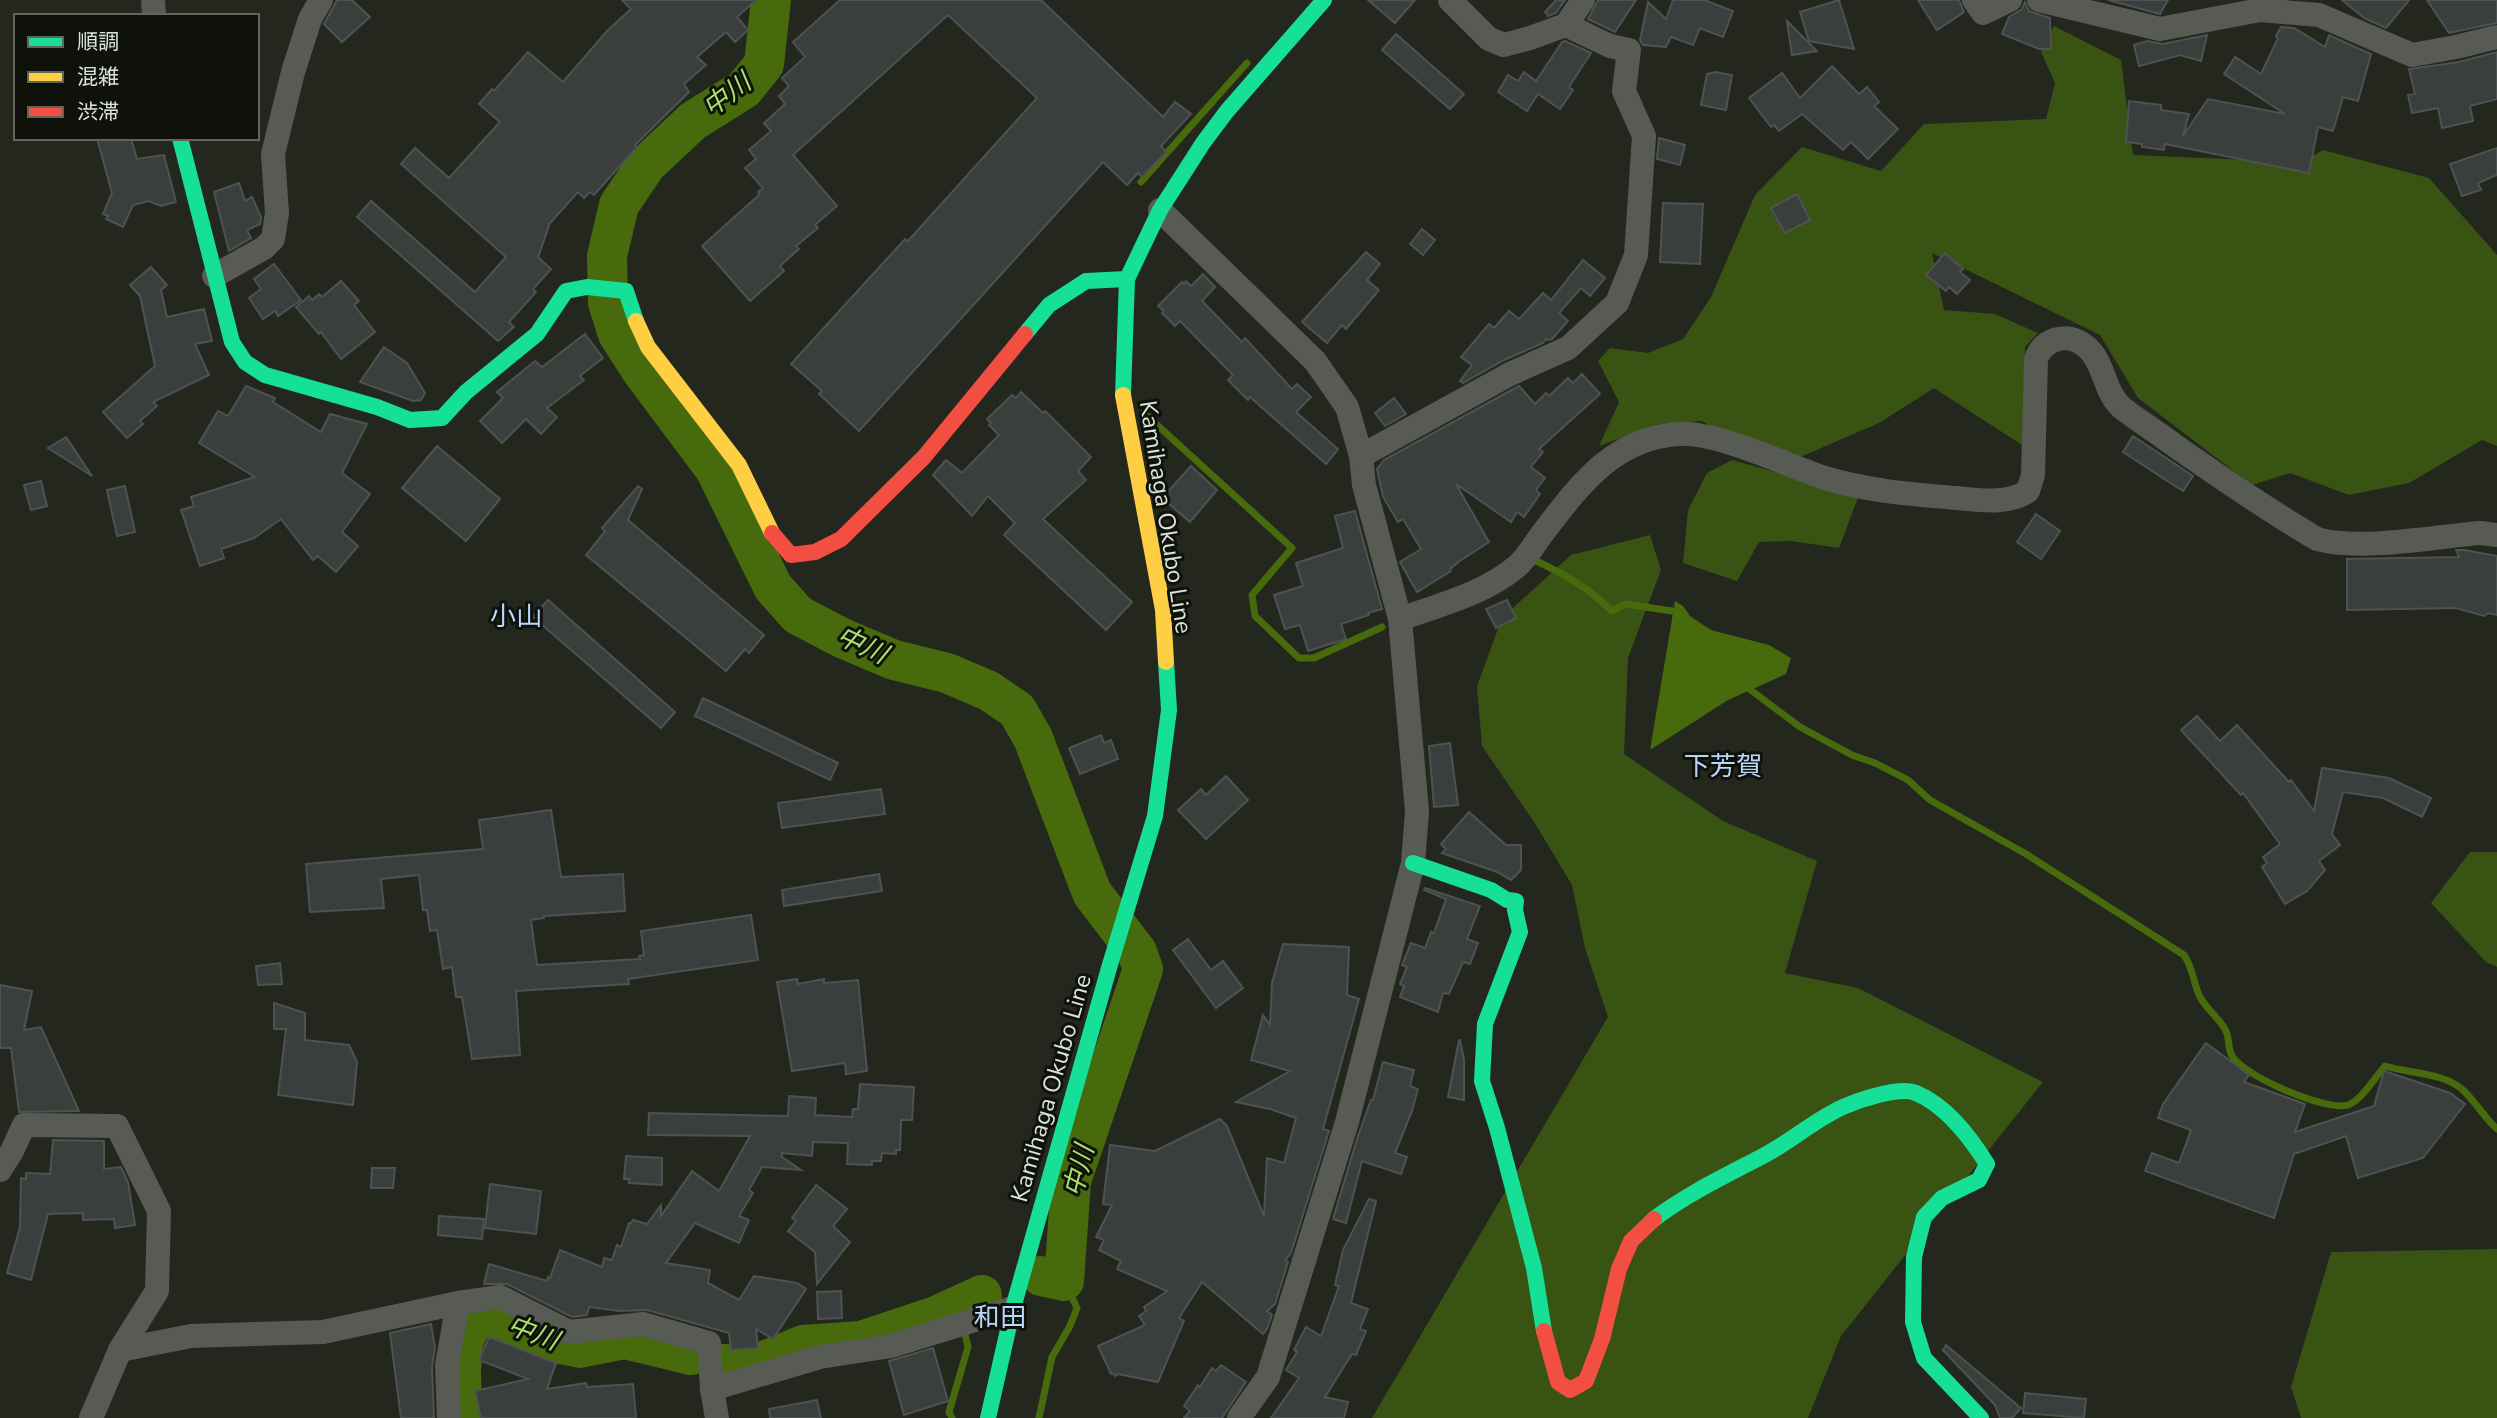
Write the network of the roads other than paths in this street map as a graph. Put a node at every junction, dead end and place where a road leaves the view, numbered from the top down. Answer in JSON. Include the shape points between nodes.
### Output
{"nodes":[{"id":1,"x":321,"y":0,"type":"edge"},
{"id":2,"x":1324,"y":0,"type":"edge"},
{"id":3,"x":1450,"y":0,"type":"edge"},
{"id":4,"x":1583,"y":0,"type":"edge"},
{"id":5,"x":1974,"y":0,"type":"edge"},
{"id":6,"x":2010,"y":0,"type":"edge"},
{"id":7,"x":2039,"y":0,"type":"edge"},
{"id":8,"x":1566,"y":25,"type":"junction"},
{"id":9,"x":2497,"y":37,"type":"edge"},
{"id":10,"x":180,"y":140,"type":"edge"},
{"id":11,"x":1160,"y":211,"type":"junction"},
{"id":12,"x":214,"y":276,"type":"junction"},
{"id":13,"x":1127,"y":279,"type":"junction"},
{"id":14,"x":1361,"y":456,"type":"junction"},
{"id":15,"x":2497,"y":535,"type":"edge"},
{"id":16,"x":1400,"y":619,"type":"junction"},
{"id":17,"x":1413,"y":863,"type":"junction"},
{"id":18,"x":0,"y":1170,"type":"edge"},
{"id":19,"x":458,"y":1303,"type":"junction"},
{"id":20,"x":1013,"y":1308,"type":"junction"},
{"id":21,"x":120,"y":1350,"type":"junction"},
{"id":22,"x":712,"y":1389,"type":"junction"},
{"id":23,"x":91,"y":1418,"type":"edge"},
{"id":24,"x":449,"y":1418,"type":"edge"},
{"id":25,"x":717,"y":1418,"type":"edge"},
{"id":26,"x":988,"y":1418,"type":"edge"},
{"id":27,"x":1239,"y":1418,"type":"edge"},
{"id":28,"x":1981,"y":1418,"type":"edge"}],
"edges":[{"from":1,"to":12,"type":"street","via":[[293,72],[274,147],[277,213],[273,239]]},
{"from":2,"to":11,"type":"street","name":"Kamihaga Okubo Line","via":[[1227,111]]},
{"from":3,"to":8,"type":"street","via":[[1489,39],[1504,45]]},
{"from":4,"to":8,"type":"street"},
{"from":5,"to":6,"type":"street","via":[[1983,13]]},
{"from":7,"to":9,"type":"street","via":[[2160,29],[2260,10],[2319,15],[2412,55]]},
{"from":8,"to":14,"type":"street","via":[[1629,50],[1624,92],[1644,136],[1636,255],[1617,303],[1568,348],[1510,374]]},
{"from":10,"to":12,"type":"street"},
{"from":11,"to":13,"type":"street","name":"Kamihaga Okubo Line"},
{"from":11,"to":14,"type":"street","via":[[1315,361],[1347,407]]},
{"from":12,"to":13,"type":"street","via":[[237,356],[250,367],[410,420],[442,418],[466,392],[537,334],[566,291],[600,287],[626,291],[648,347],[739,465],[772,533],[791,555],[814,552],[841,539],[924,457],[1049,305],[1086,281]]},
{"from":13,"to":20,"type":"street","name":"Kamihaga Okubo Line","via":[[1122,387],[1163,610],[1169,710],[1155,816]]},
{"from":14,"to":16,"type":"street","via":[[1364,485]]},
{"from":15,"to":16,"type":"street","via":[[2361,544],[2317,539],[2119,405],[2095,355],[2071,339],[2056,338],[2039,350],[2036,359],[2033,475],[2028,491],[2018,498],[1880,491],[1827,478],[1706,436],[1678,433],[1623,449],[1602,464],[1583,481],[1518,565],[1500,580]]},
{"from":16,"to":17,"type":"street","via":[[1417,811]]},
{"from":17,"to":27,"type":"street","via":[[1347,1122],[1299,1280],[1268,1377]]},
{"from":17,"to":28,"type":"street","via":[[1516,901],[1520,932],[1485,1024],[1482,1081],[1534,1268],[1544,1332],[1558,1381],[1570,1390],[1586,1381],[1619,1269],[1631,1241],[1656,1217],[1843,1107],[1886,1093],[1914,1093],[1944,1111],[1987,1164],[1979,1180],[1942,1198],[1924,1217],[1914,1258],[1913,1322],[1924,1358]]},
{"from":18,"to":21,"type":"street","via":[[24,1125],[117,1126],[159,1211],[157,1291]]},
{"from":19,"to":21,"type":"street","via":[[323,1332],[191,1336]]},
{"from":19,"to":22,"type":"street","via":[[500,1297],[569,1332],[643,1324],[709,1343]]},
{"from":19,"to":24,"type":"street","via":[[447,1365]]},
{"from":20,"to":22,"type":"street","via":[[891,1346],[820,1357]]},
{"from":20,"to":26,"type":"street","name":"Kamihaga Okubo Line"},
{"from":21,"to":23,"type":"street"},
{"from":22,"to":25,"type":"street"}]}
